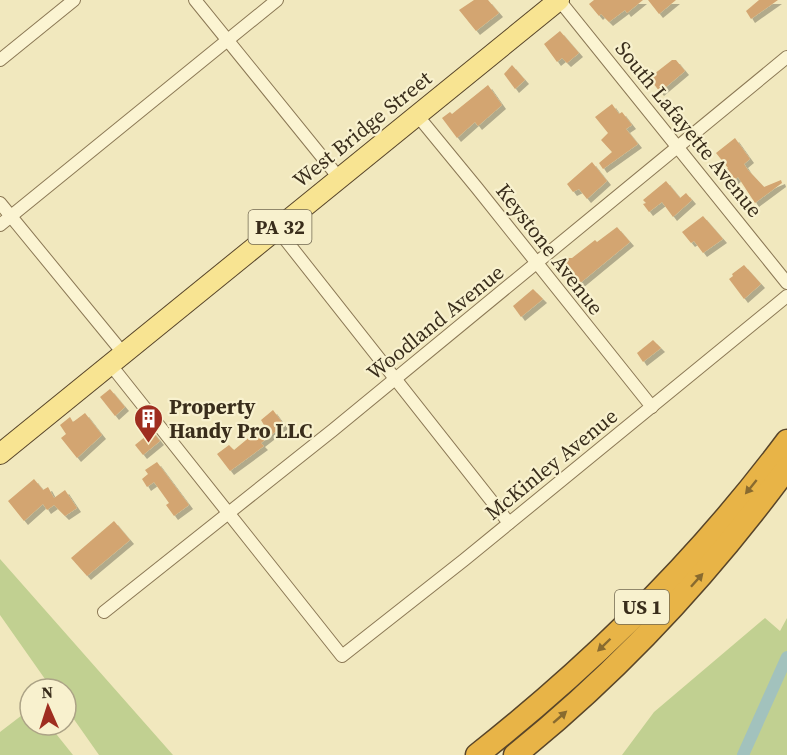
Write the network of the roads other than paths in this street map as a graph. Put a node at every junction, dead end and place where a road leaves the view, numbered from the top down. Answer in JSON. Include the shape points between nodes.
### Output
{"nodes":[{"id":1,"x":74,"y":0,"type":"edge"},
{"id":2,"x":195,"y":0,"type":"edge"},
{"id":3,"x":277,"y":0,"type":"edge"},
{"id":4,"x":559,"y":0,"type":"edge"},
{"id":5,"x":228,"y":40,"type":"junction"},
{"id":6,"x":787,"y":57,"type":"edge"},
{"id":7,"x":0,"y":60,"type":"edge"},
{"id":8,"x":417,"y":115,"type":"junction"},
{"id":9,"x":678,"y":148,"type":"junction"},
{"id":10,"x":340,"y":179,"type":"junction"},
{"id":11,"x":0,"y":203,"type":"edge"},
{"id":12,"x":10,"y":216,"type":"junction"},
{"id":13,"x":0,"y":225,"type":"edge"},
{"id":14,"x":277,"y":230,"type":"junction"},
{"id":15,"x":536,"y":264,"type":"junction"},
{"id":16,"x":787,"y":283,"type":"edge"},
{"id":17,"x":787,"y":296,"type":"edge"},
{"id":18,"x":117,"y":358,"type":"junction"},
{"id":19,"x":394,"y":380,"type":"junction"},
{"id":20,"x":652,"y":407,"type":"junction"},
{"id":21,"x":787,"y":441,"type":"edge"},
{"id":22,"x":0,"y":454,"type":"edge"},
{"id":23,"x":787,"y":468,"type":"edge"},
{"id":24,"x":229,"y":512,"type":"junction"},
{"id":25,"x":509,"y":523,"type":"junction"},
{"id":26,"x":104,"y":612,"type":"dead end"},
{"id":27,"x":477,"y":755,"type":"edge"},
{"id":28,"x":515,"y":755,"type":"edge"}],
"edges":[{"from":1,"to":7,"type":"street"},
{"from":2,"to":5,"type":"street"},
{"from":3,"to":5,"type":"street"},
{"from":4,"to":8,"type":"main road","name":"West Bridge Street","number":"PA 32"},
{"from":4,"to":9,"type":"street","name":"South Lafayette Avenue"},
{"from":5,"to":10,"type":"street"},
{"from":5,"to":12,"type":"street"},
{"from":6,"to":9,"type":"street","name":"Woodland Avenue"},
{"from":8,"to":10,"type":"main road","name":"West Bridge Street","number":"PA 32"},
{"from":8,"to":15,"type":"street","name":"Keystone Avenue"},
{"from":9,"to":15,"type":"street","name":"Woodland Avenue"},
{"from":9,"to":16,"type":"street","name":"South Lafayette Avenue"},
{"from":10,"to":14,"type":"main road","name":"West Bridge Street","number":"PA 32"},
{"from":11,"to":12,"type":"street"},
{"from":12,"to":13,"type":"street"},
{"from":12,"to":18,"type":"street"},
{"from":14,"to":18,"type":"main road","name":"West Bridge Street","number":"PA 32"},
{"from":14,"to":19,"type":"street"},
{"from":15,"to":19,"type":"street","name":"Woodland Avenue"},
{"from":15,"to":20,"type":"street","name":"Keystone Avenue"},
{"from":17,"to":20,"type":"street","name":"McKinley Avenue"},
{"from":18,"to":22,"type":"main road","name":"West Bridge Street","number":"PA 32"},
{"from":18,"to":24,"type":"street"},
{"from":19,"to":24,"type":"street","name":"Woodland Avenue"},
{"from":19,"to":25,"type":"street"},
{"from":20,"to":25,"type":"street","name":"McKinley Avenue"},
{"from":21,"to":27,"type":"highway","number":"US 1","one_way":true,"via":[[717,527],[633,617],[545,699]]},
{"from":28,"to":23,"type":"highway","number":"US 1","one_way":true,"via":[[649,632],[704,572]]},
{"from":24,"to":25,"type":"street","name":"McKinley Avenue","via":[[342,656]]},
{"from":24,"to":26,"type":"street","name":"Woodland Avenue"}]}
